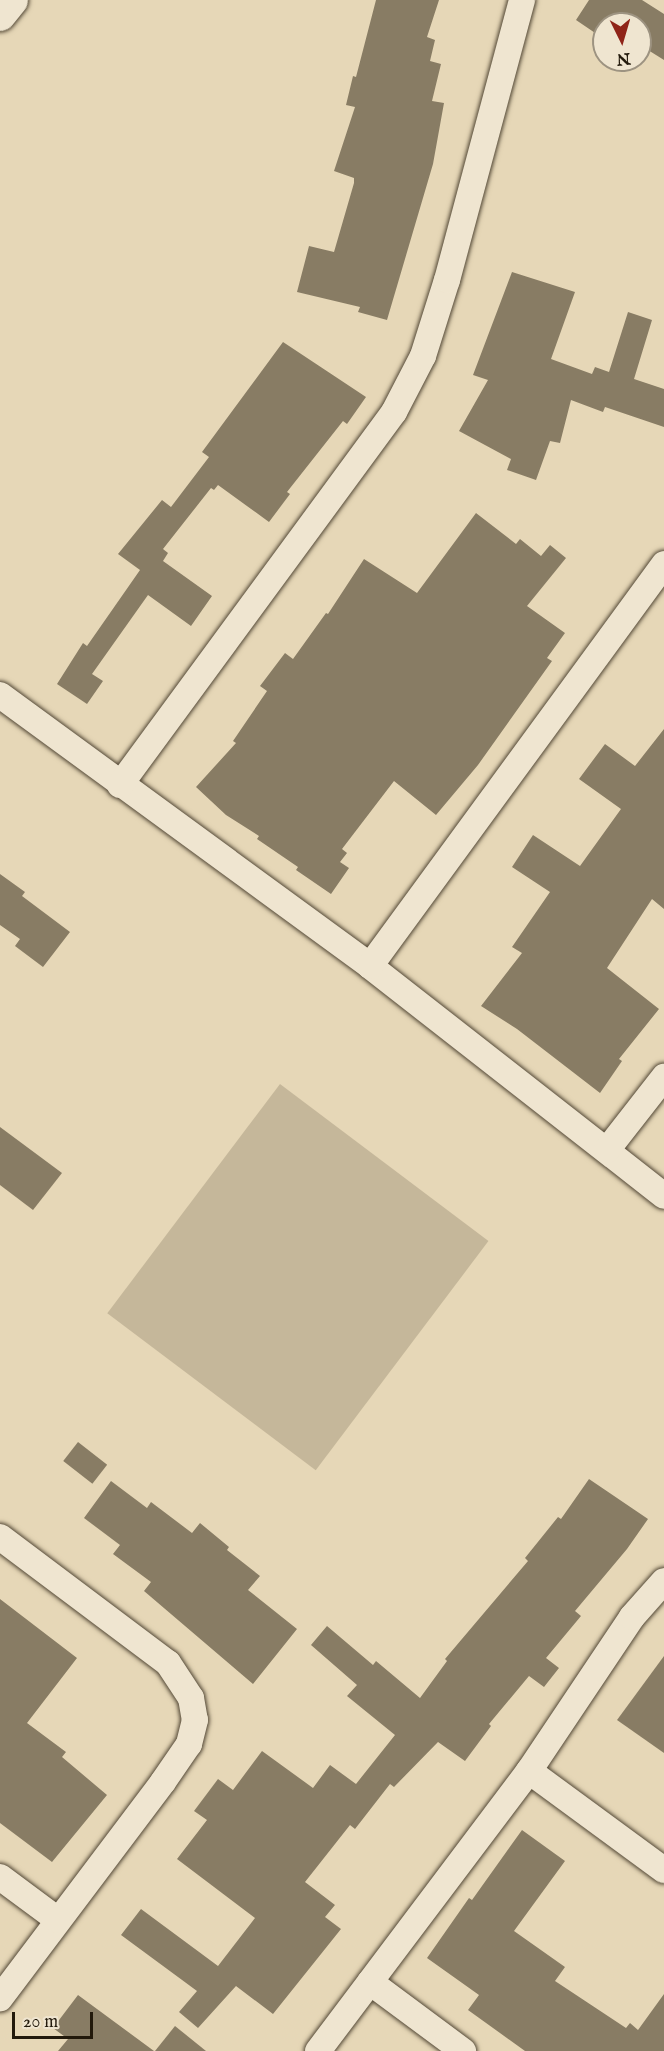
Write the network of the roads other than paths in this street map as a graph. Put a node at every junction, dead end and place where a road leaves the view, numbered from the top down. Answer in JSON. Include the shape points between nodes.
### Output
{"nodes":[{"id":1,"x":12,"y":0,"type":"edge"},
{"id":2,"x":522,"y":0,"type":"edge"},
{"id":3,"x":0,"y":15,"type":"edge"},
{"id":4,"x":664,"y":564,"type":"edge"},
{"id":5,"x":0,"y":695,"type":"edge"},
{"id":6,"x":120,"y":785,"type":"junction"},
{"id":7,"x":370,"y":966,"type":"junction"},
{"id":8,"x":664,"y":1077,"type":"edge"},
{"id":9,"x":607,"y":1150,"type":"junction"},
{"id":10,"x":664,"y":1196,"type":"edge"},
{"id":11,"x":0,"y":1537,"type":"edge"},
{"id":12,"x":664,"y":1581,"type":"edge"},
{"id":13,"x":529,"y":1770,"type":"junction"},
{"id":14,"x":664,"y":1870,"type":"edge"},
{"id":15,"x":0,"y":1877,"type":"edge"},
{"id":16,"x":58,"y":1920,"type":"junction"},
{"id":17,"x":370,"y":1982,"type":"junction"},
{"id":18,"x":0,"y":1998,"type":"edge"},
{"id":19,"x":318,"y":2051,"type":"edge"},
{"id":20,"x":463,"y":2051,"type":"edge"}],
"edges":[{"from":1,"to":3,"type":"street"},
{"from":2,"to":6,"type":"street","via":[[423,356],[394,412]]},
{"from":4,"to":7,"type":"street"},
{"from":5,"to":6,"type":"street"},
{"from":6,"to":7,"type":"street"},
{"from":7,"to":9,"type":"street"},
{"from":8,"to":9,"type":"street"},
{"from":9,"to":10,"type":"street"},
{"from":11,"to":16,"type":"street","via":[[168,1662],[191,1698],[195,1720],[189,1744],[170,1773]]},
{"from":12,"to":13,"type":"street","via":[[632,1617]]},
{"from":13,"to":14,"type":"street"},
{"from":13,"to":17,"type":"street"},
{"from":15,"to":16,"type":"street"},
{"from":16,"to":18,"type":"street"},
{"from":17,"to":19,"type":"street"},
{"from":17,"to":20,"type":"street"}]}
